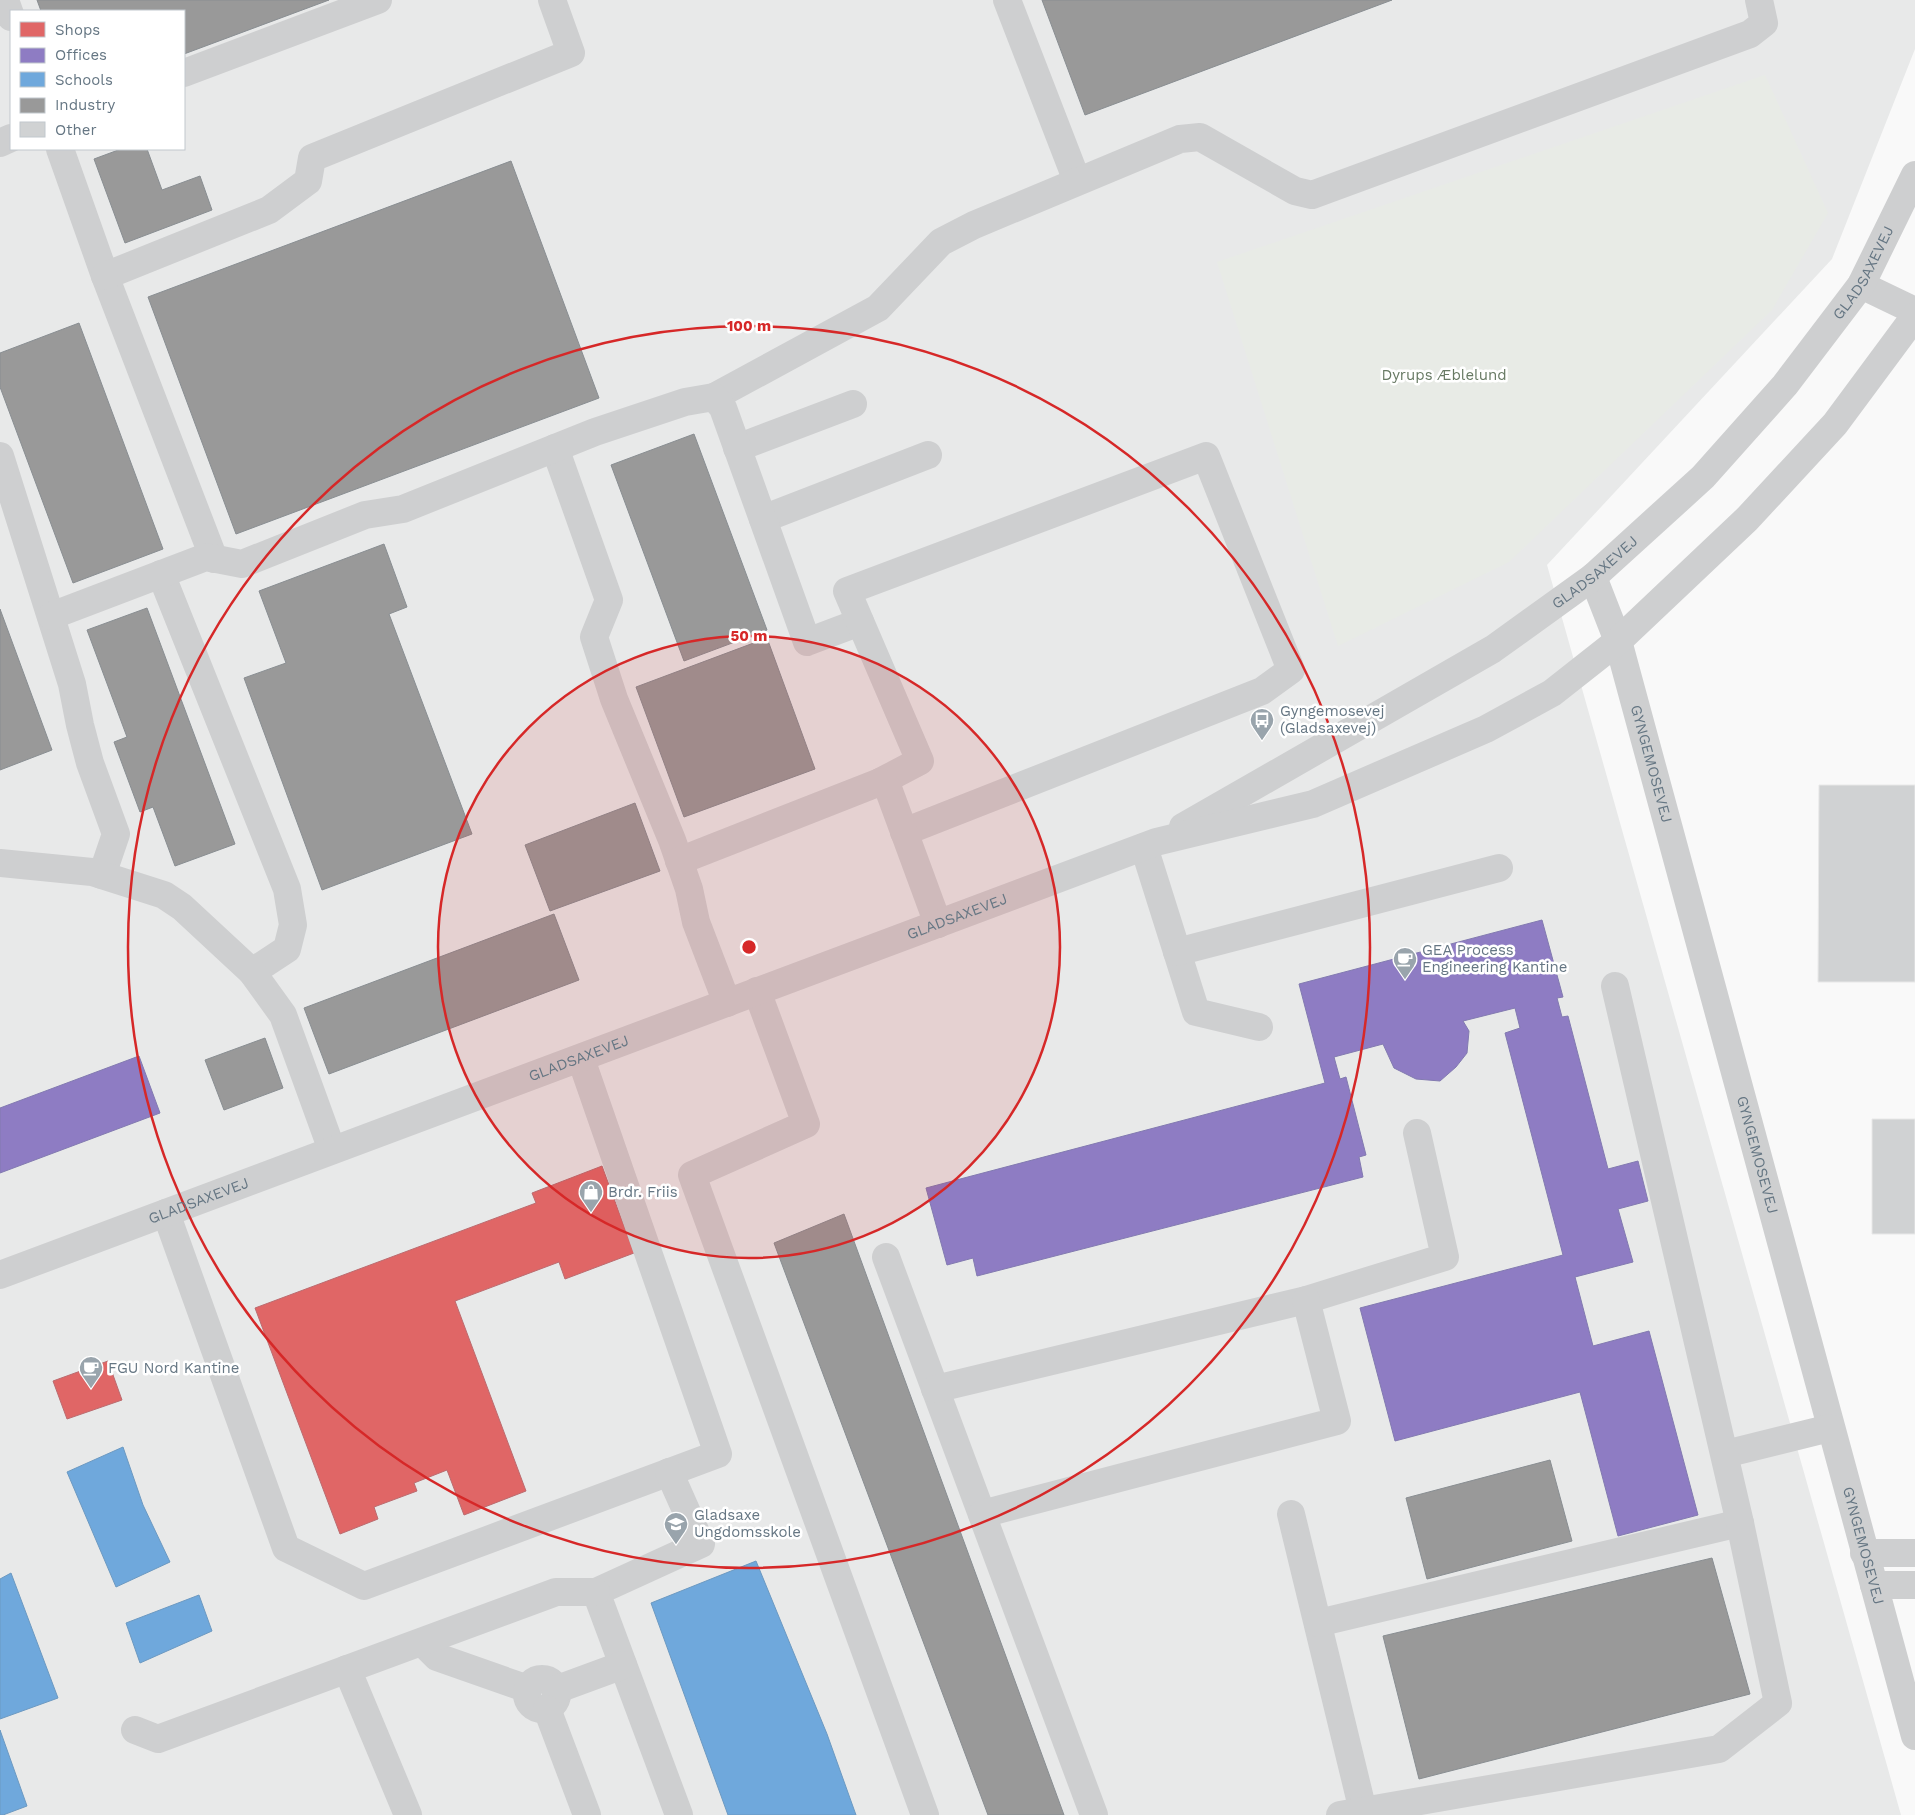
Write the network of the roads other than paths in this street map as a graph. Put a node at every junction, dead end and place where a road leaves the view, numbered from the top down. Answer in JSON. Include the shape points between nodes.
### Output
{"nodes":[{"id":1,"x":5,"y":0,"type":"edge"},
{"id":2,"x":378,"y":0,"type":"edge"},
{"id":3,"x":552,"y":0,"type":"edge"},
{"id":4,"x":1007,"y":0,"type":"edge"},
{"id":5,"x":1759,"y":0,"type":"edge"},
{"id":6,"x":10,"y":14,"type":"edge"},
{"id":7,"x":185,"y":74,"type":"edge"},
{"id":8,"x":60,"y":150,"type":"edge"},
{"id":9,"x":1915,"y":175,"type":"edge"},
{"id":10,"x":1078,"y":181,"type":"junction"},
{"id":11,"x":105,"y":276,"type":"junction"},
{"id":12,"x":1861,"y":285,"type":"junction"},
{"id":13,"x":1915,"y":311,"type":"edge"},
{"id":14,"x":1915,"y":316,"type":"edge"},
{"id":15,"x":714,"y":397,"type":"junction"},
{"id":16,"x":853,"y":404,"type":"dead end"},
{"id":17,"x":556,"y":448,"type":"junction"},
{"id":18,"x":737,"y":448,"type":"junction"},
{"id":19,"x":928,"y":455,"type":"dead end"},
{"id":20,"x":0,"y":456,"type":"edge"},
{"id":21,"x":763,"y":518,"type":"junction"},
{"id":22,"x":214,"y":559,"type":"junction"},
{"id":23,"x":161,"y":574,"type":"junction"},
{"id":24,"x":1593,"y":577,"type":"junction"},
{"id":25,"x":51,"y":616,"type":"junction"},
{"id":26,"x":860,"y":622,"type":"junction"},
{"id":27,"x":1618,"y":641,"type":"junction"},
{"id":28,"x":880,"y":782,"type":"junction"},
{"id":29,"x":904,"y":832,"type":"junction"},
{"id":30,"x":1150,"y":845,"type":"junction"},
{"id":31,"x":679,"y":861,"type":"junction"},
{"id":32,"x":0,"y":863,"type":"edge"},
{"id":33,"x":1499,"y":868,"type":"dead end"},
{"id":34,"x":102,"y":875,"type":"junction"},
{"id":35,"x":938,"y":924,"type":"junction"},
{"id":36,"x":1177,"y":952,"type":"junction"},
{"id":37,"x":252,"y":972,"type":"junction"},
{"id":38,"x":1616,"y":986,"type":"dead end"},
{"id":39,"x":757,"y":991,"type":"junction"},
{"id":40,"x":727,"y":1003,"type":"junction"},
{"id":41,"x":1259,"y":1027,"type":"dead end"},
{"id":42,"x":581,"y":1059,"type":"junction"},
{"id":43,"x":1417,"y":1133,"type":"dead end"},
{"id":44,"x":332,"y":1150,"type":"junction"},
{"id":45,"x":166,"y":1213,"type":"junction"},
{"id":46,"x":886,"y":1257,"type":"dead end"},
{"id":47,"x":0,"y":1275,"type":"edge"},
{"id":48,"x":1306,"y":1300,"type":"junction"},
{"id":49,"x":935,"y":1389,"type":"junction"},
{"id":50,"x":1830,"y":1428,"type":"junction"},
{"id":51,"x":1725,"y":1454,"type":"junction"},
{"id":52,"x":669,"y":1472,"type":"junction"},
{"id":53,"x":982,"y":1514,"type":"junction"},
{"id":54,"x":1291,"y":1514,"type":"dead end"},
{"id":55,"x":1740,"y":1522,"type":"junction"},
{"id":56,"x":1864,"y":1553,"type":"junction"},
{"id":57,"x":1915,"y":1553,"type":"edge"},
{"id":58,"x":1874,"y":1585,"type":"junction"},
{"id":59,"x":1915,"y":1585,"type":"edge"},
{"id":60,"x":596,"y":1592,"type":"junction"},
{"id":61,"x":1318,"y":1623,"type":"junction"},
{"id":62,"x":422,"y":1642,"type":"junction"},
{"id":63,"x":623,"y":1665,"type":"junction"},
{"id":64,"x":347,"y":1670,"type":"junction"},
{"id":65,"x":551,"y":1700,"type":"junction"},
{"id":66,"x":135,"y":1730,"type":"dead end"},
{"id":67,"x":1915,"y":1736,"type":"edge"},
{"id":68,"x":670,"y":1813,"type":"edge"},
{"id":69,"x":1352,"y":1813,"type":"edge"},
{"id":70,"x":408,"y":1815,"type":"edge"},
{"id":71,"x":587,"y":1815,"type":"edge"},
{"id":72,"x":925,"y":1815,"type":"edge"},
{"id":73,"x":1094,"y":1815,"type":"edge"}],
"edges":[{"from":1,"to":6,"type":"street"},
{"from":2,"to":7,"type":"street"},
{"from":3,"to":11,"type":"street","via":[[571,53],[312,158],[308,181],[269,210]]},
{"from":4,"to":10,"type":"street"},
{"from":5,"to":10,"type":"street","via":[[1764,23],[1750,34],[1312,195],[1296,191],[1200,137],[1180,139]]},
{"from":8,"to":11,"type":"street"},
{"from":9,"to":12,"type":"street","name":"GLADSAXEVEJ"},
{"from":10,"to":15,"type":"street","via":[[974,224],[941,242],[878,308]]},
{"from":11,"to":22,"type":"street"},
{"from":12,"to":13,"type":"street"},
{"from":12,"to":24,"type":"street","name":"GLADSAXEVEJ","via":[[1785,385],[1703,477]]},
{"from":14,"to":27,"type":"street","name":"GLADSAXEVEJ","via":[[1835,424],[1747,520]]},
{"from":15,"to":17,"type":"street","via":[[685,402]]},
{"from":15,"to":18,"type":"street","via":[[723,408]]},
{"from":16,"to":18,"type":"street"},
{"from":17,"to":22,"type":"street","via":[[403,509],[365,515],[242,564]]},
{"from":17,"to":31,"type":"street","via":[[609,600],[594,637],[614,699]]},
{"from":18,"to":21,"type":"street"},
{"from":19,"to":21,"type":"street"},
{"from":20,"to":25,"type":"street"},
{"from":21,"to":26,"type":"street","via":[[807,642]]},
{"from":22,"to":23,"type":"street","via":[[206,557]]},
{"from":23,"to":25,"type":"street"},
{"from":23,"to":37,"type":"street","via":[[287,889],[293,925],[287,949]]},
{"from":24,"to":27,"type":"street","name":"GYNGEMOSEVEJ"},
{"from":24,"to":30,"type":"street","name":"GLADSAXEVEJ","via":[[1494,648]]},
{"from":25,"to":34,"type":"street","via":[[72,684],[90,763],[116,834]]},
{"from":26,"to":28,"type":"street","via":[[920,761]]},
{"from":26,"to":29,"type":"street","via":[[847,590],[1206,456],[1291,670],[1262,690]]},
{"from":27,"to":30,"type":"street","name":"GLADSAXEVEJ","via":[[1552,693],[1486,729],[1313,804]]},
{"from":27,"to":50,"type":"street","name":"GYNGEMOSEVEJ"},
{"from":28,"to":29,"type":"street","via":[[888,788]]},
{"from":28,"to":31,"type":"street"},
{"from":29,"to":35,"type":"street"},
{"from":30,"to":35,"type":"street","name":"GLADSAXEVEJ"},
{"from":30,"to":36,"type":"street"},
{"from":31,"to":40,"type":"street","via":[[696,922]]},
{"from":32,"to":34,"type":"street"},
{"from":33,"to":36,"type":"street"},
{"from":34,"to":37,"type":"street","via":[[164,895],[182,907]]},
{"from":35,"to":39,"type":"street","name":"GLADSAXEVEJ"},
{"from":36,"to":41,"type":"street","via":[[1196,1012]]},
{"from":37,"to":44,"type":"street","via":[[283,1014]]},
{"from":38,"to":51,"type":"street"},
{"from":39,"to":40,"type":"street","name":"GLADSAXEVEJ"},
{"from":39,"to":72,"type":"street","via":[[806,1124],[692,1175]]},
{"from":40,"to":42,"type":"street","name":"GLADSAXEVEJ"},
{"from":42,"to":44,"type":"street","name":"GLADSAXEVEJ"},
{"from":42,"to":52,"type":"street","via":[[718,1454]]},
{"from":43,"to":48,"type":"street","via":[[1446,1257]]},
{"from":44,"to":45,"type":"street","name":"GLADSAXEVEJ"},
{"from":45,"to":47,"type":"street","name":"GLADSAXEVEJ"},
{"from":45,"to":52,"type":"street","via":[[286,1548],[364,1586]]},
{"from":46,"to":49,"type":"street"},
{"from":48,"to":49,"type":"street"},
{"from":48,"to":53,"type":"street","via":[[1337,1420]]},
{"from":49,"to":53,"type":"street"},
{"from":50,"to":51,"type":"street"},
{"from":50,"to":56,"type":"street","name":"GYNGEMOSEVEJ"},
{"from":51,"to":55,"type":"street"},
{"from":52,"to":60,"type":"street","via":[[701,1544]]},
{"from":53,"to":73,"type":"street"},
{"from":54,"to":61,"type":"street"},
{"from":55,"to":61,"type":"street"},
{"from":55,"to":69,"type":"street","via":[[1778,1703],[1719,1749]]},
{"from":56,"to":57,"type":"street"},
{"from":56,"to":58,"type":"street","name":"GYNGEMOSEVEJ"},
{"from":58,"to":59,"type":"street"},
{"from":58,"to":67,"type":"street","name":"GYNGEMOSEVEJ"},
{"from":60,"to":62,"type":"street","via":[[556,1592]]},
{"from":60,"to":63,"type":"street"},
{"from":61,"to":69,"type":"street"},
{"from":62,"to":64,"type":"street"},
{"from":62,"to":65,"type":"street","via":[[437,1657],[528,1689],[530,1683],[543,1678],[555,1685]]},
{"from":63,"to":65,"type":"street"},
{"from":63,"to":68,"type":"street"},
{"from":64,"to":66,"type":"street","via":[[158,1739]]},
{"from":64,"to":70,"type":"street"},
{"from":65,"to":71,"type":"street"}]}
